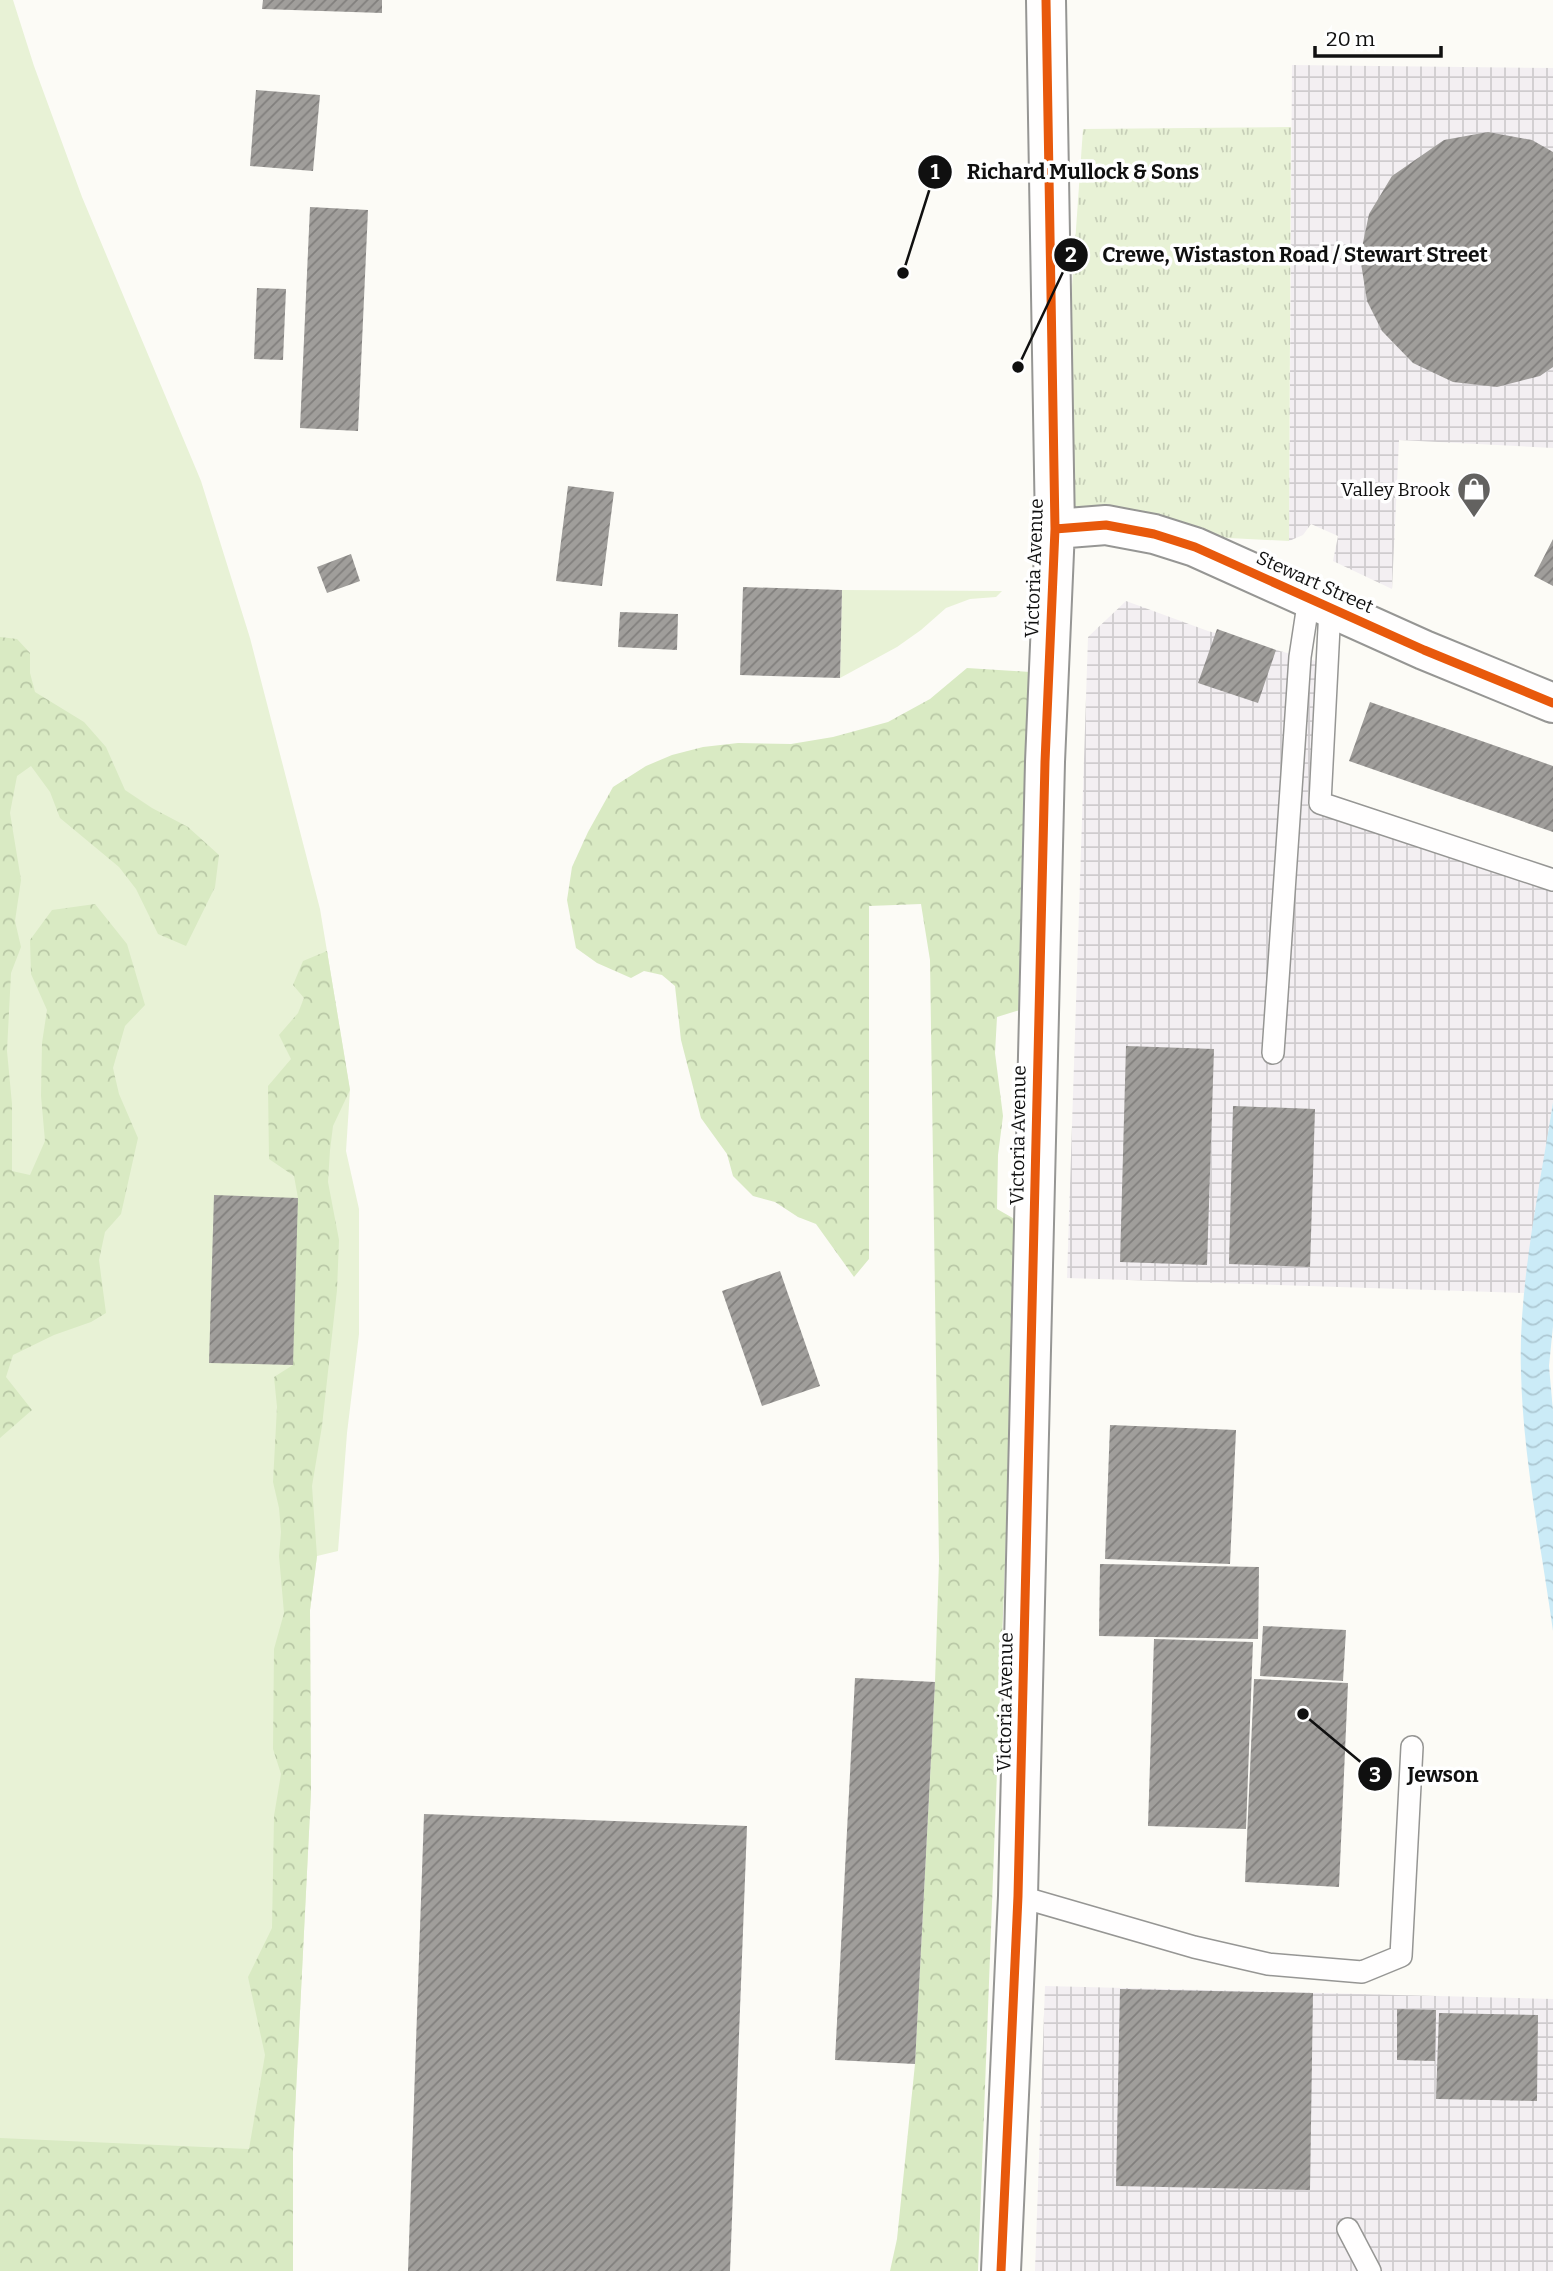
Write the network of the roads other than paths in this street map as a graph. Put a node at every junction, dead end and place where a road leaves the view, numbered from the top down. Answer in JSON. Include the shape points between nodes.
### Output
{"nodes":[{"id":1,"x":1046,"y":0,"type":"edge"},
{"id":2,"x":1055,"y":529,"type":"junction"},
{"id":3,"x":1320,"y":603,"type":"junction"},
{"id":4,"x":1553,"y":703,"type":"edge"},
{"id":5,"x":1553,"y":880,"type":"edge"},
{"id":6,"x":1273,"y":1053,"type":"dead end"},
{"id":7,"x":1412,"y":1746,"type":"dead end"},
{"id":8,"x":1018,"y":1895,"type":"junction"},
{"id":9,"x":1348,"y":2229,"type":"dead end"},
{"id":10,"x":1001,"y":2271,"type":"edge"},
{"id":11,"x":1370,"y":2271,"type":"edge"}],
"edges":[{"from":1,"to":2,"type":"street","name":"Victoria Avenue"},
{"from":2,"to":3,"type":"street","name":"Stewart Street","via":[[1106,524],[1154,534],[1195,547]]},
{"from":2,"to":8,"type":"street","name":"Victoria Avenue"},
{"from":3,"to":4,"type":"street","name":"Stewart Street"},
{"from":3,"to":5,"type":"lane","via":[[1320,803]]},
{"from":3,"to":6,"type":"lane","via":[[1300,657]]},
{"from":7,"to":8,"type":"lane","via":[[1401,1956],[1362,1972],[1268,1964]]},
{"from":8,"to":10,"type":"street","name":"Victoria Avenue"},
{"from":9,"to":11,"type":"lane"}]}
